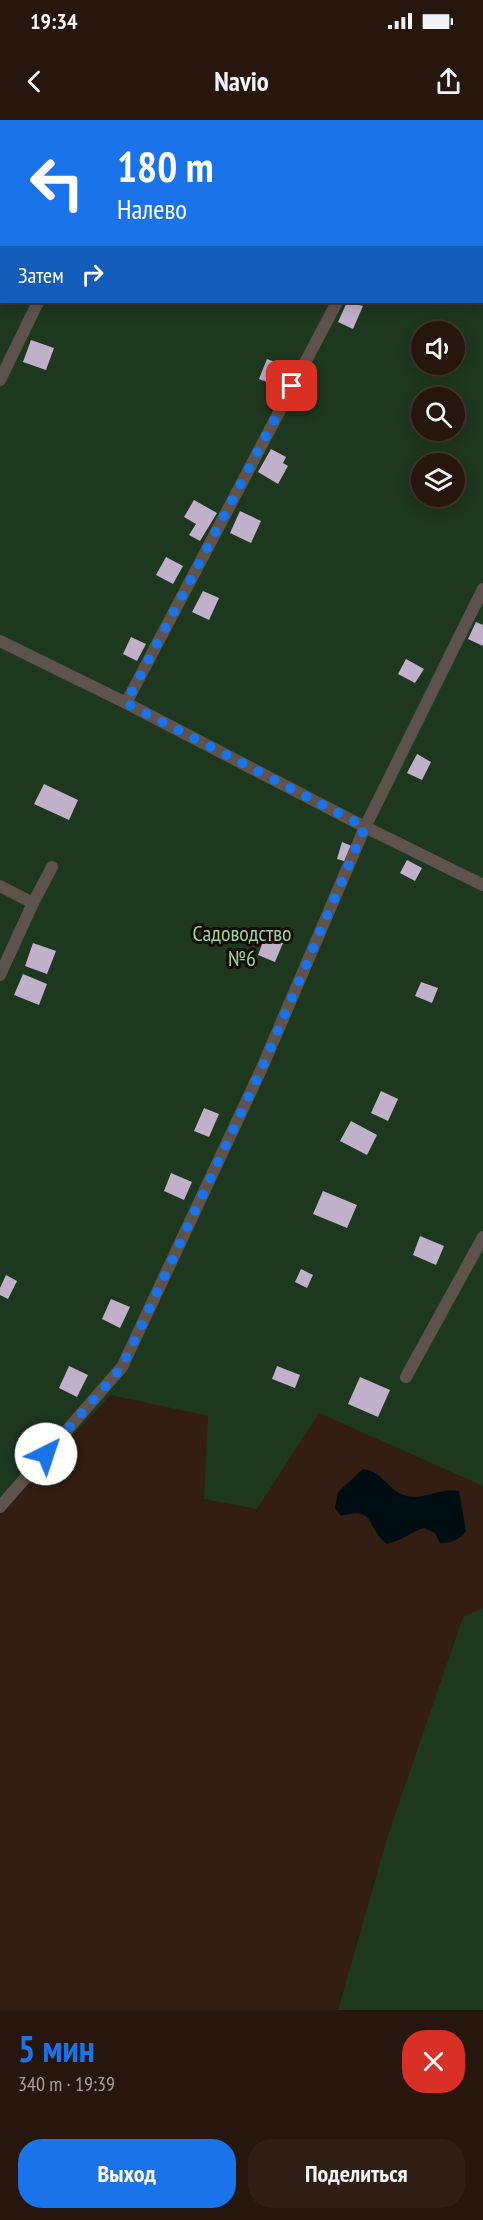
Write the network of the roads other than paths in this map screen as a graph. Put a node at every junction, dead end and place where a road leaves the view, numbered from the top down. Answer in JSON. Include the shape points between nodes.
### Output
{"nodes":[{"id":1,"x":38,"y":303,"type":"edge"},
{"id":2,"x":335,"y":303,"type":"edge"},
{"id":3,"x":0,"y":380,"type":"edge"},
{"id":4,"x":483,"y":589,"type":"edge"},
{"id":5,"x":0,"y":641,"type":"edge"},
{"id":6,"x":126,"y":703,"type":"junction"},
{"id":7,"x":365,"y":827,"type":"junction"},
{"id":8,"x":52,"y":867,"type":"dead end"},
{"id":9,"x":483,"y":885,"type":"edge"},
{"id":10,"x":0,"y":886,"type":"edge"},
{"id":11,"x":33,"y":903,"type":"junction"},
{"id":12,"x":0,"y":975,"type":"edge"},
{"id":13,"x":483,"y":1237,"type":"edge"},
{"id":14,"x":406,"y":1377,"type":"dead end"},
{"id":15,"x":0,"y":1507,"type":"edge"}],
"edges":[{"from":1,"to":3,"type":"lane"},
{"from":2,"to":6,"type":"lane"},
{"from":4,"to":7,"type":"lane"},
{"from":5,"to":6,"type":"lane"},
{"from":6,"to":7,"type":"lane"},
{"from":7,"to":9,"type":"lane"},
{"from":7,"to":15,"type":"lane","via":[[261,1070],[122,1367]]},
{"from":8,"to":11,"type":"lane"},
{"from":10,"to":11,"type":"lane"},
{"from":11,"to":12,"type":"lane"},
{"from":13,"to":14,"type":"lane"}]}
